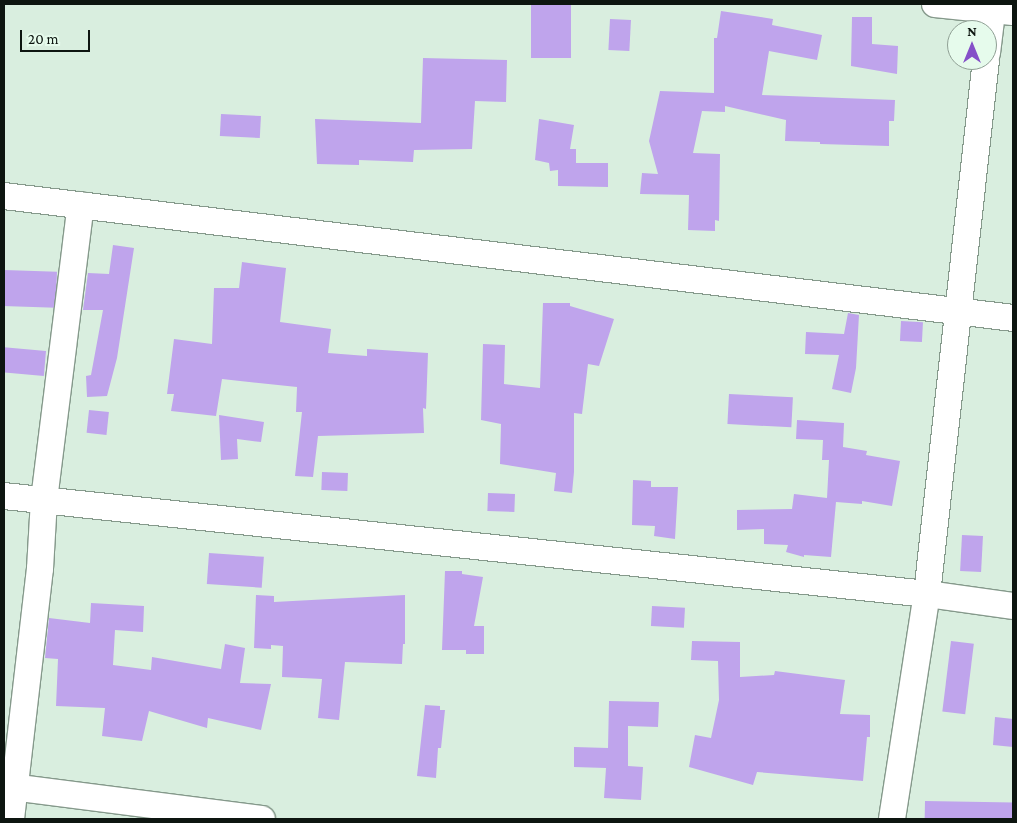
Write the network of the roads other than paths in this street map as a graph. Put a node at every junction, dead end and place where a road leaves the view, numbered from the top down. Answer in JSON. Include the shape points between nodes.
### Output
{"nodes":[{"id":1,"x":935,"y":4,"type":"edge"},
{"id":2,"x":999,"y":9,"type":"edge"},
{"id":3,"x":985,"y":70,"type":"edge"},
{"id":4,"x":4,"y":196,"type":"edge"},
{"id":5,"x":81,"y":206,"type":"junction"},
{"id":6,"x":957,"y":311,"type":"junction"},
{"id":7,"x":1013,"y":318,"type":"edge"},
{"id":8,"x":4,"y":496,"type":"edge"},
{"id":9,"x":44,"y":500,"type":"junction"},
{"id":10,"x":927,"y":594,"type":"junction"},
{"id":11,"x":1013,"y":606,"type":"edge"},
{"id":12,"x":10,"y":787,"type":"edge"},
{"id":13,"x":11,"y":819,"type":"edge"},
{"id":14,"x":262,"y":819,"type":"edge"},
{"id":15,"x":892,"y":819,"type":"edge"}],
"edges":[{"from":1,"to":2,"type":"street"},
{"from":3,"to":6,"type":"street"},
{"from":4,"to":5,"type":"street"},
{"from":5,"to":6,"type":"street"},
{"from":5,"to":9,"type":"street"},
{"from":6,"to":7,"type":"street"},
{"from":6,"to":10,"type":"street"},
{"from":8,"to":9,"type":"street"},
{"from":9,"to":10,"type":"street"},
{"from":9,"to":12,"type":"street","via":[[40,569]]},
{"from":10,"to":11,"type":"street"},
{"from":10,"to":15,"type":"street"},
{"from":12,"to":13,"type":"street"},
{"from":12,"to":14,"type":"street"}]}
